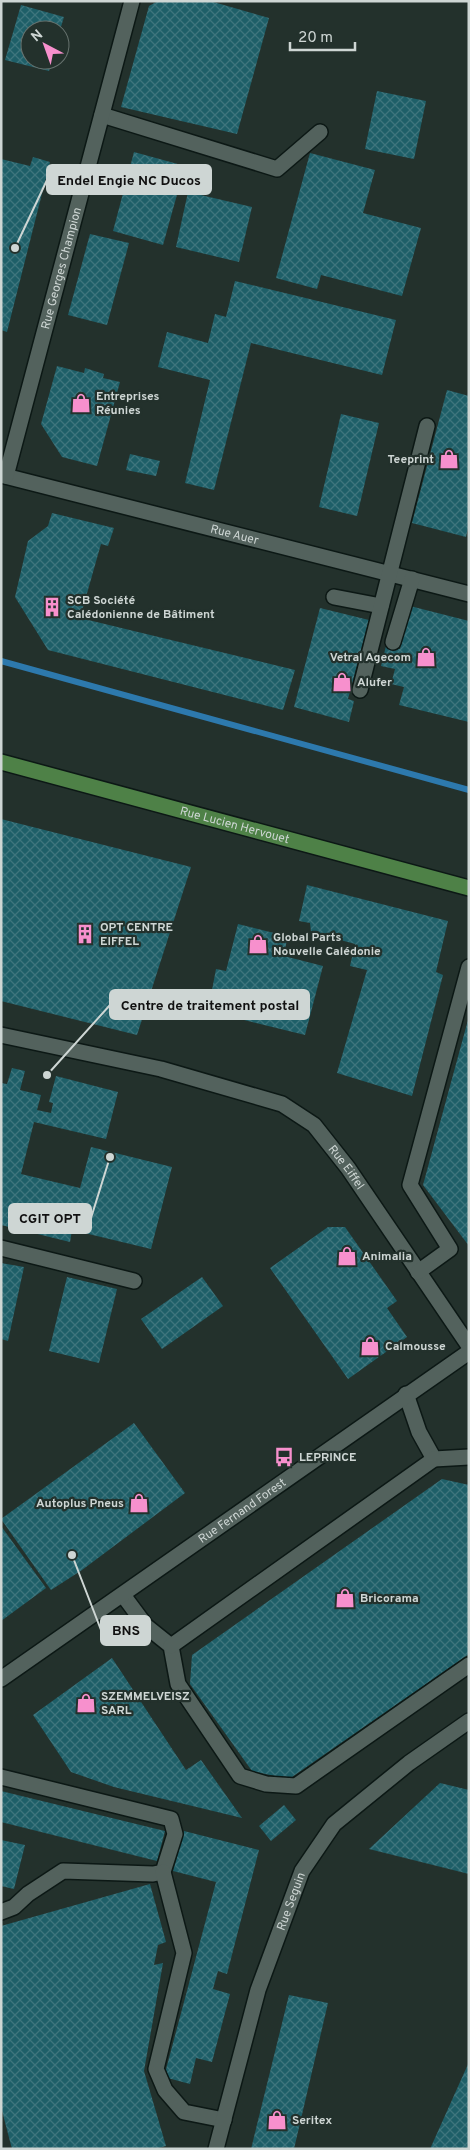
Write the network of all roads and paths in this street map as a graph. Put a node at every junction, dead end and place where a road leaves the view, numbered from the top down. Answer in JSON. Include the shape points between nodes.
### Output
{"nodes":[{"id":1,"x":132,"y":1,"type":"edge"},
{"id":2,"x":102,"y":115,"type":"junction"},
{"id":3,"x":320,"y":132,"type":"dead end"},
{"id":4,"x":427,"y":426,"type":"dead end"},
{"id":5,"x":4,"y":475,"type":"edge"},
{"id":6,"x":389,"y":574,"type":"junction"},
{"id":7,"x":412,"y":579,"type":"junction"},
{"id":8,"x":469,"y":594,"type":"edge"},
{"id":9,"x":334,"y":597,"type":"dead end"},
{"id":10,"x":381,"y":606,"type":"junction"},
{"id":11,"x":393,"y":642,"type":"dead end"},
{"id":12,"x":360,"y":690,"type":"dead end"},
{"id":13,"x":1,"y":762,"type":"edge"},
{"id":14,"x":469,"y":888,"type":"edge"},
{"id":15,"x":469,"y":967,"type":"edge"},
{"id":16,"x":1,"y":1035,"type":"edge"},
{"id":17,"x":1,"y":1248,"type":"edge"},
{"id":18,"x":418,"y":1272,"type":"junction"},
{"id":19,"x":134,"y":1281,"type":"dead end"},
{"id":20,"x":469,"y":1346,"type":"edge"},
{"id":21,"x":469,"y":1352,"type":"edge"},
{"id":22,"x":406,"y":1394,"type":"junction"},
{"id":23,"x":469,"y":1457,"type":"edge"},
{"id":24,"x":434,"y":1459,"type":"junction"},
{"id":25,"x":123,"y":1595,"type":"junction"},
{"id":26,"x":171,"y":1646,"type":"junction"},
{"id":27,"x":469,"y":1665,"type":"edge"},
{"id":28,"x":6,"y":1677,"type":"edge"},
{"id":29,"x":469,"y":1721,"type":"edge"},
{"id":30,"x":1,"y":1777,"type":"edge"},
{"id":31,"x":163,"y":1872,"type":"junction"},
{"id":32,"x":1,"y":1912,"type":"edge"},
{"id":33,"x":224,"y":2120,"type":"junction"},
{"id":34,"x":216,"y":2149,"type":"edge"}],
"edges":[{"from":1,"to":2,"type":"street","name":"Rue Georges Champion"},
{"from":2,"to":3,"type":"street","via":[[277,169]]},
{"from":2,"to":5,"type":"street","name":"Rue Georges Champion"},
{"from":4,"to":6,"type":"street"},
{"from":5,"to":6,"type":"street","name":"Rue Auer"},
{"from":6,"to":7,"type":"street","name":"Rue Auer"},
{"from":6,"to":10,"type":"street"},
{"from":7,"to":8,"type":"street","name":"Rue Auer"},
{"from":7,"to":11,"type":"street"},
{"from":9,"to":10,"type":"street"},
{"from":10,"to":12,"type":"street"},
{"from":13,"to":14,"type":"main road","name":"Rue Lucien Hervouet"},
{"from":15,"to":18,"type":"street","via":[[410,1185],[450,1250]]},
{"from":16,"to":18,"type":"street","name":"Rue Eiffel","via":[[162,1069],[282,1104],[314,1125],[348,1168]]},
{"from":17,"to":19,"type":"street"},
{"from":18,"to":20,"type":"street","name":"Rue Eiffel"},
{"from":21,"to":22,"type":"street","name":"Rue Fernand Forest"},
{"from":22,"to":24,"type":"street","via":[[419,1432]]},
{"from":22,"to":25,"type":"street","name":"Rue Fernand Forest"},
{"from":23,"to":24,"type":"street"},
{"from":24,"to":26,"type":"street"},
{"from":25,"to":26,"type":"street","via":[[146,1626]]},
{"from":25,"to":28,"type":"street","name":"Rue Fernand Forest"},
{"from":26,"to":27,"type":"street","via":[[178,1684],[240,1776],[266,1784],[296,1786]]},
{"from":29,"to":33,"type":"street","name":"Rue Seguin","via":[[334,1824],[302,1871],[258,1990]]},
{"from":30,"to":31,"type":"street","via":[[171,1819],[175,1834]]},
{"from":31,"to":32,"type":"street","via":[[63,1871],[28,1894],[14,1908]]},
{"from":31,"to":33,"type":"street","via":[[184,1952],[156,2069],[165,2090],[184,2112]]},
{"from":33,"to":34,"type":"street","name":"Rue Seguin"}]}
